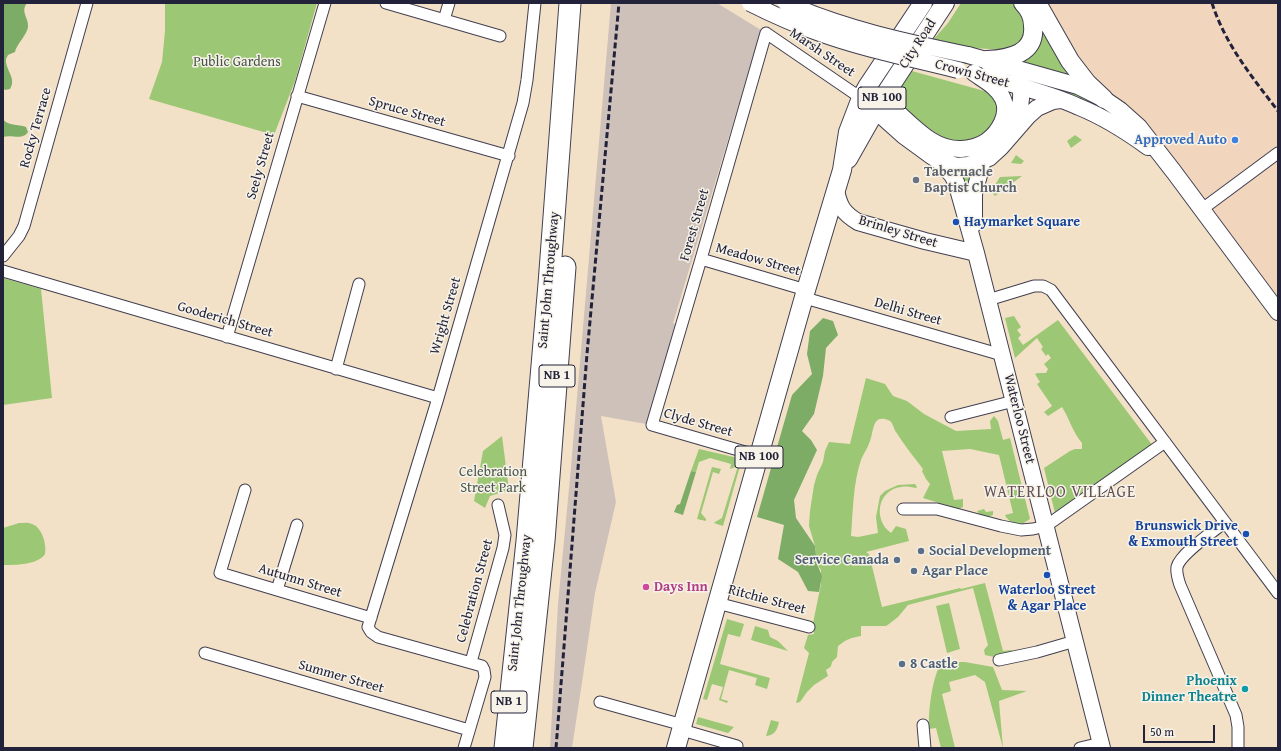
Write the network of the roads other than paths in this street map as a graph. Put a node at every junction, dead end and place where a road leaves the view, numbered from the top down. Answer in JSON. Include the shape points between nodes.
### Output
{"nodes":[{"id":1,"x":87,"y":3,"type":"edge"},
{"id":2,"x":325,"y":3,"type":"edge"},
{"id":3,"x":386,"y":3,"type":"edge"},
{"id":4,"x":449,"y":3,"type":"edge"},
{"id":5,"x":536,"y":3,"type":"edge"},
{"id":6,"x":570,"y":3,"type":"edge"},
{"id":7,"x":584,"y":3,"type":"edge"},
{"id":8,"x":750,"y":3,"type":"edge"},
{"id":9,"x":786,"y":3,"type":"edge"},
{"id":10,"x":923,"y":3,"type":"edge"},
{"id":11,"x":945,"y":3,"type":"edge"},
{"id":12,"x":952,"y":3,"type":"edge"},
{"id":13,"x":1023,"y":3,"type":"edge"},
{"id":14,"x":1037,"y":3,"type":"edge"},
{"id":15,"x":444,"y":20,"type":"junction"},
{"id":16,"x":928,"y":29,"type":"junction"},
{"id":17,"x":766,"y":33,"type":"joint"},
{"id":18,"x":500,"y":36,"type":"dead end"},
{"id":19,"x":987,"y":60,"type":"junction"},
{"id":20,"x":1018,"y":68,"type":"junction"},
{"id":21,"x":966,"y":71,"type":"junction"},
{"id":22,"x":1022,"y":87,"type":"junction"},
{"id":23,"x":297,"y":96,"type":"junction"},
{"id":24,"x":861,"y":98,"type":"junction"},
{"id":25,"x":1104,"y":99,"type":"junction"},
{"id":26,"x":1060,"y":100,"type":"junction"},
{"id":27,"x":878,"y":105,"type":"junction"},
{"id":28,"x":1008,"y":139,"type":"junction"},
{"id":29,"x":1278,"y":153,"type":"edge"},
{"id":30,"x":509,"y":156,"type":"junction"},
{"id":31,"x":1162,"y":157,"type":"junction"},
{"id":32,"x":983,"y":160,"type":"junction"},
{"id":33,"x":939,"y":161,"type":"junction"},
{"id":34,"x":842,"y":170,"type":"junction"},
{"id":35,"x":836,"y":190,"type":"junction"},
{"id":36,"x":1201,"y":210,"type":"junction"},
{"id":37,"x":976,"y":253,"type":"junction"},
{"id":38,"x":3,"y":256,"type":"edge"},
{"id":39,"x":701,"y":259,"type":"junction"},
{"id":40,"x":3,"y":271,"type":"edge"},
{"id":41,"x":359,"y":284,"type":"dead end"},
{"id":42,"x":805,"y":294,"type":"junction"},
{"id":43,"x":988,"y":300,"type":"junction"},
{"id":44,"x":1278,"y":312,"type":"edge"},
{"id":45,"x":227,"y":337,"type":"junction"},
{"id":46,"x":1002,"y":355,"type":"junction"},
{"id":47,"x":336,"y":369,"type":"junction"},
{"id":48,"x":438,"y":398,"type":"junction"},
{"id":49,"x":1014,"y":401,"type":"junction"},
{"id":50,"x":951,"y":417,"type":"dead end"},
{"id":51,"x":652,"y":424,"type":"joint"},
{"id":52,"x":1165,"y":442,"type":"junction"},
{"id":53,"x":759,"y":456,"type":"junction"},
{"id":54,"x":245,"y":490,"type":"dead end"},
{"id":55,"x":498,"y":505,"type":"dead end"},
{"id":56,"x":903,"y":509,"type":"dead end"},
{"id":57,"x":1225,"y":522,"type":"junction"},
{"id":58,"x":297,"y":526,"type":"dead end"},
{"id":59,"x":1046,"y":526,"type":"junction"},
{"id":60,"x":277,"y":590,"type":"junction"},
{"id":61,"x":1278,"y":593,"type":"edge"},
{"id":62,"x":718,"y":603,"type":"junction"},
{"id":63,"x":371,"y":618,"type":"junction"},
{"id":64,"x":809,"y":627,"type":"dead end"},
{"id":65,"x":1075,"y":641,"type":"junction"},
{"id":66,"x":205,"y":653,"type":"dead end"},
{"id":67,"x":514,"y":655,"type":"junction"},
{"id":68,"x":999,"y":660,"type":"dead end"},
{"id":69,"x":471,"y":662,"type":"junction"},
{"id":70,"x":600,"y":702,"type":"dead end"},
{"id":71,"x":923,"y":725,"type":"dead end"},
{"id":72,"x":682,"y":727,"type":"junction"},
{"id":73,"x":469,"y":730,"type":"junction"},
{"id":74,"x":737,"y":746,"type":"dead end"},
{"id":75,"x":1102,"y":746,"type":"edge"},
{"id":76,"x":464,"y":748,"type":"edge"},
{"id":77,"x":497,"y":748,"type":"edge"},
{"id":78,"x":505,"y":748,"type":"edge"},
{"id":79,"x":522,"y":748,"type":"edge"},
{"id":80,"x":676,"y":748,"type":"edge"},
{"id":81,"x":925,"y":748,"type":"edge"},
{"id":82,"x":1080,"y":748,"type":"edge"},
{"id":83,"x":1238,"y":748,"type":"edge"}],
"edges":[{"from":1,"to":38,"type":"street","name":"Rocky Terrace","via":[[24,226]]},
{"from":2,"to":23,"type":"street","name":"Seely Street"},
{"from":3,"to":15,"type":"street"},
{"from":4,"to":15,"type":"street"},
{"from":5,"to":30,"type":"street","name":"Wright Street","via":[[523,103]]},
{"from":6,"to":67,"type":"highway","name":"Saint John Throughway","number":"NB 1","via":[[548,299]]},
{"from":7,"to":79,"type":"highway","name":"Saint John Throughway","number":"NB 1","via":[[544,541]]},
{"from":8,"to":21,"type":"main road","name":"Crown Street","bridge":true,"via":[[834,38]]},
{"from":9,"to":19,"type":"main road","name":"Crown Street","bridge":true,"via":[[862,30]]},
{"from":10,"to":24,"type":"main road","name":"City Road","number":"NB 100"},
{"from":11,"to":16,"type":"main road","name":"City Road","number":"NB 100"},
{"from":12,"to":16,"type":"main road"},
{"from":13,"to":19,"type":"main road","via":[[1032,16],[1034,27],[1029,46],[1014,56]]},
{"from":14,"to":25,"type":"main road","via":[[1070,61],[1087,83]]},
{"from":15,"to":18,"type":"street"},
{"from":16,"to":27,"type":"main road","name":"City Road","number":"NB 100"},
{"from":17,"to":24,"type":"street","name":"Marsh Street"},
{"from":17,"to":39,"type":"street","name":"Forest Street"},
{"from":19,"to":20,"type":"main road","name":"Crown Street"},
{"from":20,"to":22,"type":"main road"},
{"from":20,"to":25,"type":"main road","name":"Crown Street","via":[[1078,86]]},
{"from":21,"to":22,"type":"main road","name":"Crown Street"},
{"from":21,"to":27,"type":"main road","via":[[996,88],[1003,97],[1006,112],[1003,122],[987,142],[962,149],[937,144]]},
{"from":22,"to":26,"type":"main road","name":"Crown Street"},
{"from":22,"to":28,"type":"main road","via":[[1022,102]]},
{"from":23,"to":30,"type":"street","name":"Spruce Street"},
{"from":23,"to":45,"type":"street","name":"Seely Street"},
{"from":24,"to":27,"type":"main road"},
{"from":24,"to":34,"type":"main road","name":"City Road","number":"NB 100","via":[[848,132]]},
{"from":25,"to":31,"type":"main road","name":"Crown Street","via":[[1139,127]]},
{"from":26,"to":28,"type":"main road","via":[[1037,108]]},
{"from":26,"to":31,"type":"main road","name":"Crown Street","via":[[1112,123]]},
{"from":27,"to":33,"type":"main road","via":[[904,136]]},
{"from":27,"to":34,"type":"main road","name":"City Road","number":"NB 100"},
{"from":28,"to":32,"type":"main road","via":[[989,158]]},
{"from":29,"to":36,"type":"street"},
{"from":30,"to":48,"type":"street","name":"Wright Street"},
{"from":31,"to":36,"type":"main road","name":"Crown Street"},
{"from":32,"to":33,"type":"main road","via":[[958,166]]},
{"from":32,"to":37,"type":"main road","via":[[973,203]]},
{"from":33,"to":37,"type":"main road","via":[[956,182]]},
{"from":34,"to":35,"type":"main road","number":"NB 100"},
{"from":35,"to":37,"type":"main road","name":"Brinley Street","via":[[840,206],[858,222]]},
{"from":35,"to":42,"type":"main road","number":"NB 100"},
{"from":36,"to":44,"type":"main road","name":"Crown Street"},
{"from":37,"to":43,"type":"main road","name":"Waterloo Street"},
{"from":39,"to":42,"type":"street","name":"Meadow Street"},
{"from":39,"to":51,"type":"street","name":"Forest Street"},
{"from":40,"to":45,"type":"street","name":"Gooderich Street"},
{"from":41,"to":47,"type":"street"},
{"from":42,"to":46,"type":"street","name":"Delhi Street"},
{"from":42,"to":53,"type":"main road","number":"NB 100"},
{"from":43,"to":46,"type":"main road","name":"Waterloo Street"},
{"from":43,"to":52,"type":"street","via":[[1034,286],[1043,286],[1050,290]]},
{"from":45,"to":47,"type":"street","name":"Gooderich Street"},
{"from":46,"to":49,"type":"main road","name":"Waterloo Street"},
{"from":47,"to":48,"type":"street","name":"Gooderich Street"},
{"from":48,"to":63,"type":"street","name":"Wright Street"},
{"from":49,"to":50,"type":"street"},
{"from":49,"to":59,"type":"main road","name":"Waterloo Street"},
{"from":51,"to":53,"type":"street","name":"Clyde Street"},
{"from":52,"to":57,"type":"street"},
{"from":52,"to":59,"type":"street"},
{"from":53,"to":62,"type":"main road","number":"NB 100"},
{"from":54,"to":60,"type":"street","name":"Autumn Street","via":[[220,572]]},
{"from":55,"to":69,"type":"street","name":"Celebration Street","via":[[505,534],[503,548]]},
{"from":56,"to":59,"type":"street","via":[[936,509],[1021,530]]},
{"from":57,"to":61,"type":"street"},
{"from":57,"to":83,"type":"street","via":[[1184,556],[1178,564],[1177,572],[1180,585],[1236,715]]},
{"from":58,"to":60,"type":"street"},
{"from":59,"to":65,"type":"main road","name":"Waterloo Street"},
{"from":60,"to":63,"type":"street","name":"Autumn Street"},
{"from":62,"to":64,"type":"street","name":"Ritchie Street"},
{"from":62,"to":72,"type":"main road","number":"NB 100"},
{"from":63,"to":69,"type":"street","name":"Wright Street","via":[[368,626],[378,637]]},
{"from":65,"to":68,"type":"street"},
{"from":65,"to":75,"type":"main road","name":"Waterloo Street"},
{"from":66,"to":73,"type":"street","name":"Summer Street"},
{"from":67,"to":77,"type":"highway"},
{"from":67,"to":78,"type":"highway","name":"Saint John Throughway","number":"NB 1"},
{"from":69,"to":73,"type":"street","via":[[483,668],[485,677]]},
{"from":70,"to":72,"type":"street"},
{"from":71,"to":81,"type":"street"},
{"from":72,"to":74,"type":"street"},
{"from":72,"to":80,"type":"main road","number":"NB 100"},
{"from":73,"to":76,"type":"street"},
{"from":75,"to":82,"type":"street"}]}
